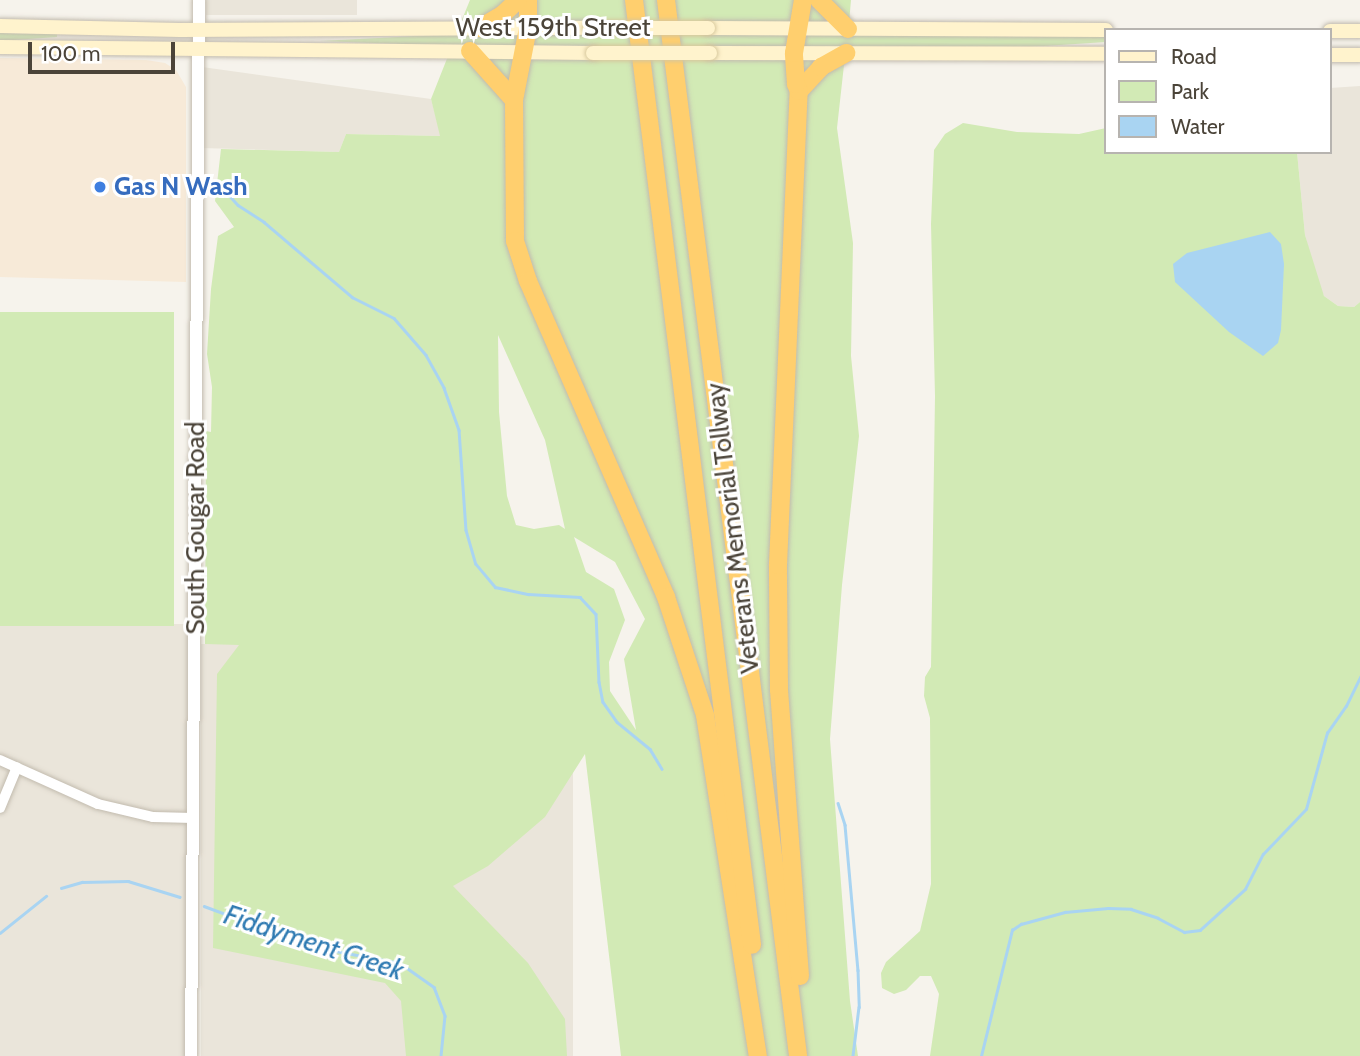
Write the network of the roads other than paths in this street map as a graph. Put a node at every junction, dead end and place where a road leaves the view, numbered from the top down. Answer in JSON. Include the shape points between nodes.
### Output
{"nodes":[{"id":1,"x":199,"y":0,"type":"edge"},
{"id":2,"x":519,"y":0,"type":"edge"},
{"id":3,"x":528,"y":0,"type":"edge"},
{"id":4,"x":634,"y":0,"type":"edge"},
{"id":5,"x":666,"y":0,"type":"edge"},
{"id":6,"x":803,"y":0,"type":"edge"},
{"id":7,"x":819,"y":0,"type":"edge"},
{"id":8,"x":0,"y":26,"type":"edge"},
{"id":9,"x":480,"y":28,"type":"junction"},
{"id":10,"x":527,"y":28,"type":"junction"},
{"id":11,"x":800,"y":29,"type":"junction"},
{"id":12,"x":848,"y":29,"type":"junction"},
{"id":13,"x":199,"y":30,"type":"junction"},
{"id":14,"x":1104,"y":30,"type":"edge"},
{"id":15,"x":1332,"y":31,"type":"edge"},
{"id":16,"x":1360,"y":31,"type":"edge"},
{"id":17,"x":0,"y":47,"type":"edge"},
{"id":18,"x":198,"y":48,"type":"junction"},
{"id":19,"x":470,"y":51,"type":"junction"},
{"id":20,"x":521,"y":52,"type":"junction"},
{"id":21,"x":794,"y":53,"type":"junction"},
{"id":22,"x":846,"y":53,"type":"junction"},
{"id":23,"x":1104,"y":54,"type":"edge"},
{"id":24,"x":1360,"y":54,"type":"edge"},
{"id":25,"x":1332,"y":55,"type":"edge"},
{"id":26,"x":799,"y":91,"type":"junction"},
{"id":27,"x":514,"y":100,"type":"junction"},
{"id":28,"x":0,"y":760,"type":"edge"},
{"id":29,"x":17,"y":767,"type":"junction"},
{"id":30,"x":0,"y":808,"type":"edge"},
{"id":31,"x":193,"y":818,"type":"junction"},
{"id":32,"x":795,"y":1032,"type":"junction"},
{"id":33,"x":191,"y":1056,"type":"edge"},
{"id":34,"x":758,"y":1056,"type":"edge"},
{"id":35,"x":765,"y":1056,"type":"edge"},
{"id":36,"x":798,"y":1056,"type":"edge"}],
"edges":[{"from":1,"to":13,"type":"street","name":"South Gougar Road"},
{"from":2,"to":9,"type":"highway"},
{"from":3,"to":10,"type":"highway"},
{"from":4,"to":35,"type":"highway","name":"Veterans Memorial Tollway"},
{"from":5,"to":32,"type":"highway","name":"Veterans Memorial Tollway"},
{"from":6,"to":11,"type":"highway"},
{"from":7,"to":12,"type":"highway"},
{"from":8,"to":13,"type":"main road","name":"West 159th Street"},
{"from":9,"to":10,"type":"main road","name":"West 159th Street"},
{"from":9,"to":13,"type":"main road","name":"West 159th Street"},
{"from":10,"to":11,"type":"main road","name":"West 159th Street","bridge":true},
{"from":10,"to":20,"type":"highway"},
{"from":11,"to":12,"type":"main road","name":"West 159th Street"},
{"from":11,"to":21,"type":"highway"},
{"from":12,"to":14,"type":"main road","name":"West 159th Street"},
{"from":13,"to":18,"type":"street","name":"South Gougar Road"},
{"from":15,"to":16,"type":"main road"},
{"from":17,"to":18,"type":"main road","name":"West 159th Street"},
{"from":18,"to":19,"type":"main road","name":"West 159th Street"},
{"from":18,"to":31,"type":"street","name":"South Gougar Road"},
{"from":19,"to":20,"type":"main road","name":"West 159th Street"},
{"from":19,"to":27,"type":"highway"},
{"from":20,"to":21,"type":"main road","name":"West 159th Street","bridge":true},
{"from":20,"to":27,"type":"highway"},
{"from":21,"to":22,"type":"main road","name":"West 159th Street"},
{"from":21,"to":26,"type":"highway"},
{"from":22,"to":23,"type":"main road","name":"West 159th Street"},
{"from":22,"to":26,"type":"highway","via":[[821,67]]},
{"from":24,"to":25,"type":"main road"},
{"from":26,"to":32,"type":"highway","via":[[778,565],[779,690],[801,988]]},
{"from":27,"to":34,"type":"highway","via":[[515,241],[666,597],[705,715]]},
{"from":28,"to":29,"type":"street"},
{"from":29,"to":30,"type":"street"},
{"from":29,"to":31,"type":"street","via":[[98,804],[153,817]]},
{"from":31,"to":33,"type":"street","name":"South Gougar Road"},
{"from":32,"to":36,"type":"highway","name":"Veterans Memorial Tollway"}]}
